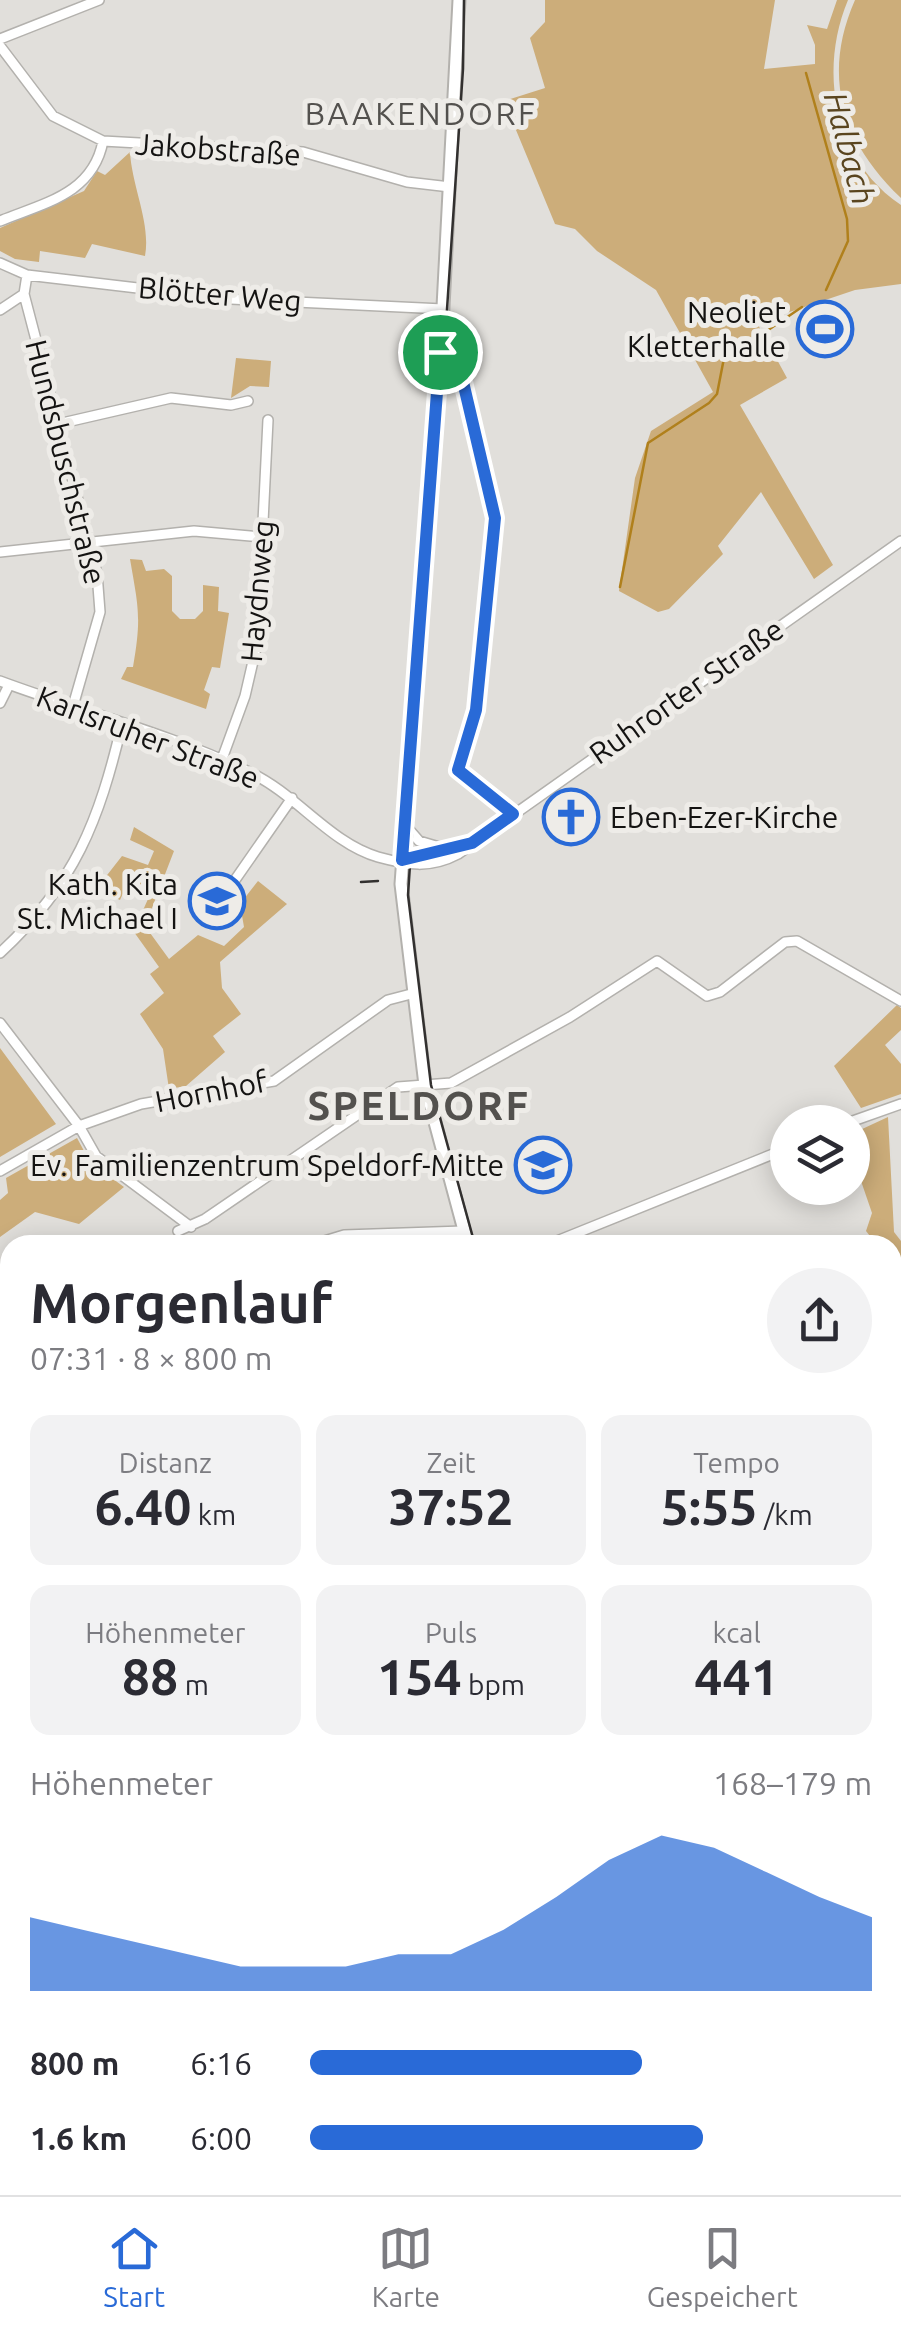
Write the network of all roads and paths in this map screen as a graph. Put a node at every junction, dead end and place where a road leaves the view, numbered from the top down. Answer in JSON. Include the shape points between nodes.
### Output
{"nodes":[{"id":1,"x":99,"y":0,"type":"edge"},
{"id":2,"x":459,"y":0,"type":"edge"},
{"id":3,"x":0,"y":42,"type":"edge"},
{"id":4,"x":102,"y":141,"type":"junction"},
{"id":5,"x":450,"y":187,"type":"junction"},
{"id":6,"x":0,"y":220,"type":"edge"},
{"id":7,"x":0,"y":263,"type":"edge"},
{"id":8,"x":27,"y":275,"type":"junction"},
{"id":9,"x":24,"y":294,"type":"junction"},
{"id":10,"x":443,"y":309,"type":"junction"},
{"id":11,"x":0,"y":310,"type":"edge"},
{"id":12,"x":440,"y":352,"type":"junction"},
{"id":13,"x":438,"y":372,"type":"junction"},
{"id":14,"x":462,"y":378,"type":"junction"},
{"id":15,"x":248,"y":402,"type":"dead end"},
{"id":16,"x":268,"y":420,"type":"dead end"},
{"id":17,"x":58,"y":424,"type":"junction"},
{"id":18,"x":261,"y":537,"type":"junction"},
{"id":19,"x":901,"y":541,"type":"edge"},
{"id":20,"x":88,"y":543,"type":"junction"},
{"id":21,"x":0,"y":552,"type":"edge"},
{"id":22,"x":4,"y":683,"type":"edge"},
{"id":23,"x":0,"y":704,"type":"edge"},
{"id":24,"x":74,"y":706,"type":"junction"},
{"id":25,"x":122,"y":724,"type":"junction"},
{"id":26,"x":222,"y":759,"type":"junction"},
{"id":27,"x":292,"y":798,"type":"junction"},
{"id":28,"x":513,"y":814,"type":"junction"},
{"id":29,"x":404,"y":823,"type":"junction"},
{"id":30,"x":472,"y":843,"type":"junction"},
{"id":31,"x":448,"y":850,"type":"junction"},
{"id":32,"x":402,"y":860,"type":"junction"},
{"id":33,"x":228,"y":890,"type":"dead end"},
{"id":34,"x":0,"y":952,"type":"edge"},
{"id":35,"x":411,"y":994,"type":"junction"},
{"id":36,"x":901,"y":1001,"type":"edge"},
{"id":37,"x":0,"y":1023,"type":"edge"},
{"id":38,"x":425,"y":1085,"type":"junction"},
{"id":39,"x":901,"y":1104,"type":"edge"},
{"id":40,"x":870,"y":1115,"type":"edge"},
{"id":41,"x":79,"y":1126,"type":"junction"},
{"id":42,"x":770,"y":1155,"type":"edge"},
{"id":43,"x":0,"y":1171,"type":"edge"},
{"id":44,"x":191,"y":1227,"type":"junction"},
{"id":45,"x":464,"y":1230,"type":"junction"},
{"id":46,"x":178,"y":1232,"type":"dead end"},
{"id":47,"x":344,"y":1235,"type":"edge"},
{"id":48,"x":465,"y":1235,"type":"edge"},
{"id":49,"x":571,"y":1235,"type":"edge"}],
"edges":[{"from":1,"to":3,"type":"street"},
{"from":2,"to":5,"type":"main road"},
{"from":3,"to":4,"type":"street","name":"Jakobstraße","via":[[53,116]]},
{"from":4,"to":5,"type":"street","name":"Jakobstraße","via":[[304,152],[407,182]]},
{"from":4,"to":6,"type":"street","name":"Jakobstraße","via":[[99,161],[76,190]]},
{"from":5,"to":10,"type":"main road"},
{"from":7,"to":8,"type":"street","name":"Blötter Weg"},
{"from":8,"to":9,"type":"street","name":"Hundsbuschstraße"},
{"from":8,"to":10,"type":"street","name":"Blötter Weg","via":[[230,298]]},
{"from":9,"to":11,"type":"street"},
{"from":9,"to":17,"type":"street","name":"Hundsbuschstraße"},
{"from":10,"to":12,"type":"main road"},
{"from":12,"to":13,"type":"main road"},
{"from":12,"to":14,"type":"street","via":[[452,356]]},
{"from":13,"to":14,"type":"street"},
{"from":13,"to":29,"type":"main road"},
{"from":14,"to":28,"type":"street","via":[[495,518],[476,710],[458,770]]},
{"from":15,"to":17,"type":"street","via":[[171,398]]},
{"from":16,"to":18,"type":"street","name":"Haydnweg"},
{"from":17,"to":20,"type":"street","name":"Hundsbuschstraße"},
{"from":18,"to":20,"type":"street","via":[[194,531]]},
{"from":18,"to":26,"type":"street","name":"Haydnweg","via":[[257,644]]},
{"from":19,"to":28,"type":"street","name":"Ruhrorter Straße"},
{"from":20,"to":21,"type":"street"},
{"from":20,"to":24,"type":"street","name":"Hundsbuschstraße","via":[[100,612]]},
{"from":22,"to":23,"type":"street"},
{"from":22,"to":24,"type":"street","name":"Karlsruher Straße"},
{"from":24,"to":25,"type":"street","name":"Karlsruher Straße"},
{"from":25,"to":26,"type":"street","name":"Karlsruher Straße"},
{"from":25,"to":34,"type":"street","via":[[97,817],[76,863],[36,918]]},
{"from":26,"to":27,"type":"street","name":"Karlsruher Straße"},
{"from":27,"to":32,"type":"street","name":"Karlsruher Straße","via":[[358,848]]},
{"from":27,"to":33,"type":"street","name":"Karlsruher Straße"},
{"from":28,"to":30,"type":"street","name":"Ruhrorter Straße"},
{"from":29,"to":31,"type":"street","via":[[419,841]]},
{"from":29,"to":32,"type":"main road"},
{"from":30,"to":31,"type":"street","name":"Ruhrorter Straße"},
{"from":30,"to":32,"type":"street","name":"Ruhrorter Straße","via":[[432,865]]},
{"from":31,"to":32,"type":"street","name":"Ruhrorter Straße"},
{"from":32,"to":35,"type":"main road"},
{"from":35,"to":38,"type":"main road"},
{"from":35,"to":41,"type":"street","name":"Hornhof","via":[[388,1000],[274,1081],[141,1104]]},
{"from":36,"to":38,"type":"street","via":[[797,941],[780,945],[714,995],[700,994],[657,961],[451,1083]]},
{"from":37,"to":41,"type":"street"},
{"from":38,"to":44,"type":"street","via":[[398,1087]]},
{"from":38,"to":45,"type":"main road"},
{"from":39,"to":40,"type":"street"},
{"from":41,"to":43,"type":"street","name":"Hornhof"},
{"from":41,"to":44,"type":"street","via":[[96,1156]]},
{"from":42,"to":49,"type":"street"},
{"from":44,"to":46,"type":"street"},
{"from":45,"to":47,"type":"street"},
{"from":45,"to":48,"type":"main road"}]}
